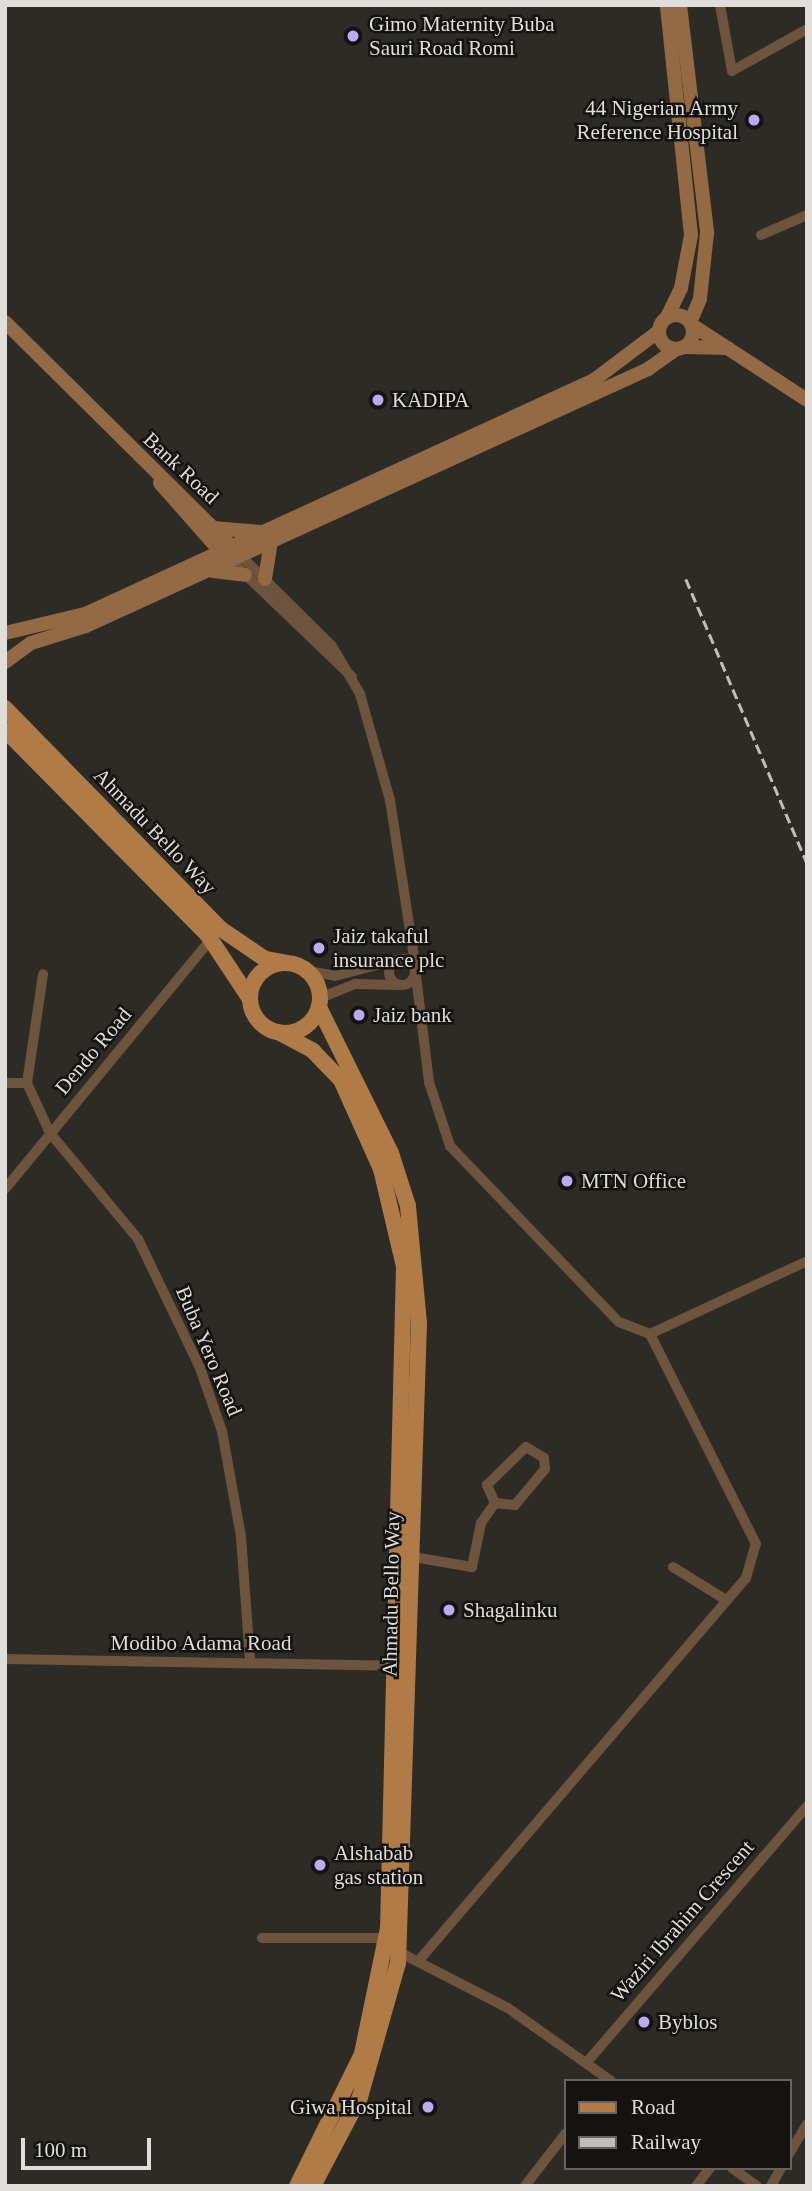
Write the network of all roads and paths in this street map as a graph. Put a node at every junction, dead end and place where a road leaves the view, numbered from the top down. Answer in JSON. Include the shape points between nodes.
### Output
{"nodes":[{"id":1,"x":667,"y":5,"type":"edge"},
{"id":2,"x":680,"y":5,"type":"edge"},
{"id":3,"x":720,"y":5,"type":"edge"},
{"id":4,"x":807,"y":29,"type":"edge"},
{"id":5,"x":807,"y":215,"type":"edge"},
{"id":6,"x":761,"y":235,"type":"dead end"},
{"id":7,"x":667,"y":317,"type":"junction"},
{"id":8,"x":5,"y":322,"type":"edge"},
{"id":9,"x":691,"y":323,"type":"junction"},
{"id":10,"x":659,"y":331,"type":"junction"},
{"id":11,"x":680,"y":348,"type":"junction"},
{"id":12,"x":728,"y":348,"type":"junction"},
{"id":13,"x":807,"y":400,"type":"edge"},
{"id":14,"x":208,"y":529,"type":"junction"},
{"id":15,"x":266,"y":537,"type":"junction"},
{"id":16,"x":231,"y":553,"type":"junction"},
{"id":17,"x":203,"y":566,"type":"junction"},
{"id":18,"x":245,"y":575,"type":"junction"},
{"id":19,"x":265,"y":579,"type":"junction"},
{"id":20,"x":5,"y":633,"type":"edge"},
{"id":21,"x":5,"y":662,"type":"edge"},
{"id":22,"x":352,"y":677,"type":"junction"},
{"id":23,"x":5,"y":708,"type":"edge"},
{"id":24,"x":5,"y":730,"type":"edge"},
{"id":25,"x":414,"y":933,"type":"junction"},
{"id":26,"x":211,"y":939,"type":"junction"},
{"id":27,"x":398,"y":959,"type":"junction"},
{"id":28,"x":287,"y":963,"type":"junction"},
{"id":29,"x":307,"y":971,"type":"junction"},
{"id":30,"x":416,"y":973,"type":"junction"},
{"id":31,"x":43,"y":974,"type":"dead end"},
{"id":32,"x":400,"y":985,"type":"junction"},
{"id":33,"x":250,"y":999,"type":"junction"},
{"id":34,"x":319,"y":1003,"type":"junction"},
{"id":35,"x":419,"y":1005,"type":"junction"},
{"id":36,"x":278,"y":1032,"type":"junction"},
{"id":37,"x":5,"y":1083,"type":"edge"},
{"id":38,"x":27,"y":1083,"type":"junction"},
{"id":39,"x":50,"y":1133,"type":"junction"},
{"id":40,"x":5,"y":1189,"type":"edge"},
{"id":41,"x":807,"y":1261,"type":"edge"},
{"id":42,"x":650,"y":1334,"type":"junction"},
{"id":43,"x":495,"y":1503,"type":"junction"},
{"id":44,"x":413,"y":1557,"type":"junction"},
{"id":45,"x":673,"y":1567,"type":"dead end"},
{"id":46,"x":726,"y":1600,"type":"junction"},
{"id":47,"x":5,"y":1658,"type":"edge"},
{"id":48,"x":250,"y":1661,"type":"junction"},
{"id":49,"x":396,"y":1666,"type":"junction"},
{"id":50,"x":807,"y":1806,"type":"edge"},
{"id":51,"x":262,"y":1938,"type":"dead end"},
{"id":52,"x":387,"y":1938,"type":"junction"},
{"id":53,"x":399,"y":1952,"type":"junction"},
{"id":54,"x":421,"y":1958,"type":"junction"},
{"id":55,"x":587,"y":2062,"type":"junction"},
{"id":56,"x":608,"y":2079,"type":"edge"},
{"id":57,"x":807,"y":2124,"type":"edge"},
{"id":58,"x":564,"y":2135,"type":"edge"},
{"id":59,"x":791,"y":2151,"type":"edge"},
{"id":60,"x":708,"y":2170,"type":"edge"},
{"id":61,"x":735,"y":2170,"type":"edge"},
{"id":62,"x":780,"y":2170,"type":"edge"},
{"id":63,"x":297,"y":2186,"type":"edge"},
{"id":64,"x":313,"y":2186,"type":"edge"},
{"id":65,"x":525,"y":2186,"type":"edge"},
{"id":66,"x":696,"y":2186,"type":"edge"},
{"id":67,"x":757,"y":2186,"type":"edge"},
{"id":68,"x":771,"y":2186,"type":"edge"}],
"edges":[{"from":1,"to":7,"type":"street","via":[[691,235],[681,288]]},
{"from":2,"to":9,"type":"street","via":[[707,233],[701,299]]},
{"from":3,"to":4,"type":"street","via":[[732,71]]},
{"from":5,"to":6,"type":"street"},
{"from":7,"to":9,"type":"street"},
{"from":7,"to":10,"type":"street"},
{"from":8,"to":14,"type":"street","name":"Bank Road","via":[[156,475],[169,479]]},
{"from":9,"to":11,"type":"street"},
{"from":9,"to":12,"type":"street"},
{"from":10,"to":11,"type":"street","via":[[661,342]]},
{"from":10,"to":15,"type":"street","via":[[599,378]]},
{"from":11,"to":12,"type":"street"},
{"from":11,"to":15,"type":"street","via":[[648,369]]},
{"from":12,"to":13,"type":"street"},
{"from":14,"to":15,"type":"street"},
{"from":14,"to":16,"type":"street","name":"Bank Road"},
{"from":14,"to":17,"type":"street"},
{"from":15,"to":16,"type":"street"},
{"from":15,"to":19,"type":"street"},
{"from":16,"to":17,"type":"street"},
{"from":16,"to":18,"type":"street","name":"Bank Road"},
{"from":16,"to":19,"type":"street","name":"Bank Road"},
{"from":17,"to":18,"type":"street"},
{"from":17,"to":20,"type":"street","via":[[63,623]]},
{"from":17,"to":21,"type":"street","via":[[86,626],[31,643]]},
{"from":18,"to":22,"type":"street","name":"Bank Road"},
{"from":19,"to":22,"type":"street","name":"Bank Road","via":[[332,646]]},
{"from":22,"to":25,"type":"street","name":"Bank Road","via":[[374,735]]},
{"from":23,"to":28,"type":"main road","name":"Ahmadu Bello Way","via":[[221,929],[265,959]]},
{"from":24,"to":26,"type":"main road","name":"Ahmadu Bello Way"},
{"from":25,"to":27,"type":"street","via":[[410,952]]},
{"from":25,"to":30,"type":"street","name":"Bank Road"},
{"from":26,"to":33,"type":"main road","name":"Ahmadu Bello Way"},
{"from":26,"to":39,"type":"street","name":"Dendo Road"},
{"from":27,"to":29,"type":"street","via":[[335,976]]},
{"from":27,"to":30,"type":"street"},
{"from":27,"to":32,"type":"street","via":[[388,972]]},
{"from":28,"to":29,"type":"main road"},
{"from":28,"to":33,"type":"main road","via":[[260,973]]},
{"from":29,"to":34,"type":"main road"},
{"from":30,"to":32,"type":"street"},
{"from":30,"to":35,"type":"street","name":"Bank Road"},
{"from":31,"to":38,"type":"street"},
{"from":32,"to":34,"type":"street","via":[[355,984]]},
{"from":32,"to":35,"type":"street"},
{"from":33,"to":36,"type":"main road","via":[[260,1023]]},
{"from":34,"to":36,"type":"main road","via":[[303,1027]]},
{"from":34,"to":44,"type":"main road","name":"Ahmadu Bello Way","via":[[391,1153],[408,1206],[419,1323]]},
{"from":35,"to":42,"type":"street","name":"Bank Road","via":[[433,1094],[462,1164],[620,1322]]},
{"from":36,"to":49,"type":"main road","name":"Ahmadu Bello Way","via":[[313,1051],[341,1080],[381,1169],[402,1259]]},
{"from":37,"to":38,"type":"street"},
{"from":38,"to":39,"type":"street","name":"Buba Yero Road"},
{"from":39,"to":40,"type":"street","name":"Dendo Road"},
{"from":39,"to":48,"type":"street","name":"Buba Yero Road","via":[[138,1239],[200,1368],[222,1431],[241,1537]]},
{"from":41,"to":42,"type":"street"},
{"from":42,"to":46,"type":"street","via":[[756,1545],[746,1578]]},
{"from":43,"to":43,"type":"street","via":[[521,1500],[545,1469],[544,1458],[519,1448],[487,1485]]},
{"from":43,"to":44,"type":"street","via":[[481,1523],[472,1567]]},
{"from":44,"to":53,"type":"main road","name":"Ahmadu Bello Way"},
{"from":45,"to":46,"type":"street"},
{"from":46,"to":54,"type":"street"},
{"from":47,"to":48,"type":"street","name":"Modibo Adama Road"},
{"from":48,"to":49,"type":"street","name":"Modibo Adama Road"},
{"from":49,"to":52,"type":"main road","name":"Ahmadu Bello Way"},
{"from":50,"to":55,"type":"street","name":"Waziri Ibrahim Crescent"},
{"from":51,"to":52,"type":"street"},
{"from":52,"to":63,"type":"main road","name":"Ahmadu Bello Way","via":[[362,2054]]},
{"from":53,"to":54,"type":"street"},
{"from":53,"to":64,"type":"main road","name":"Ahmadu Bello Way","via":[[377,2052]]},
{"from":54,"to":55,"type":"street"},
{"from":55,"to":56,"type":"street"},
{"from":57,"to":59,"type":"street"},
{"from":58,"to":65,"type":"street"},
{"from":60,"to":66,"type":"street"},
{"from":61,"to":67,"type":"street"},
{"from":62,"to":68,"type":"street"}]}
